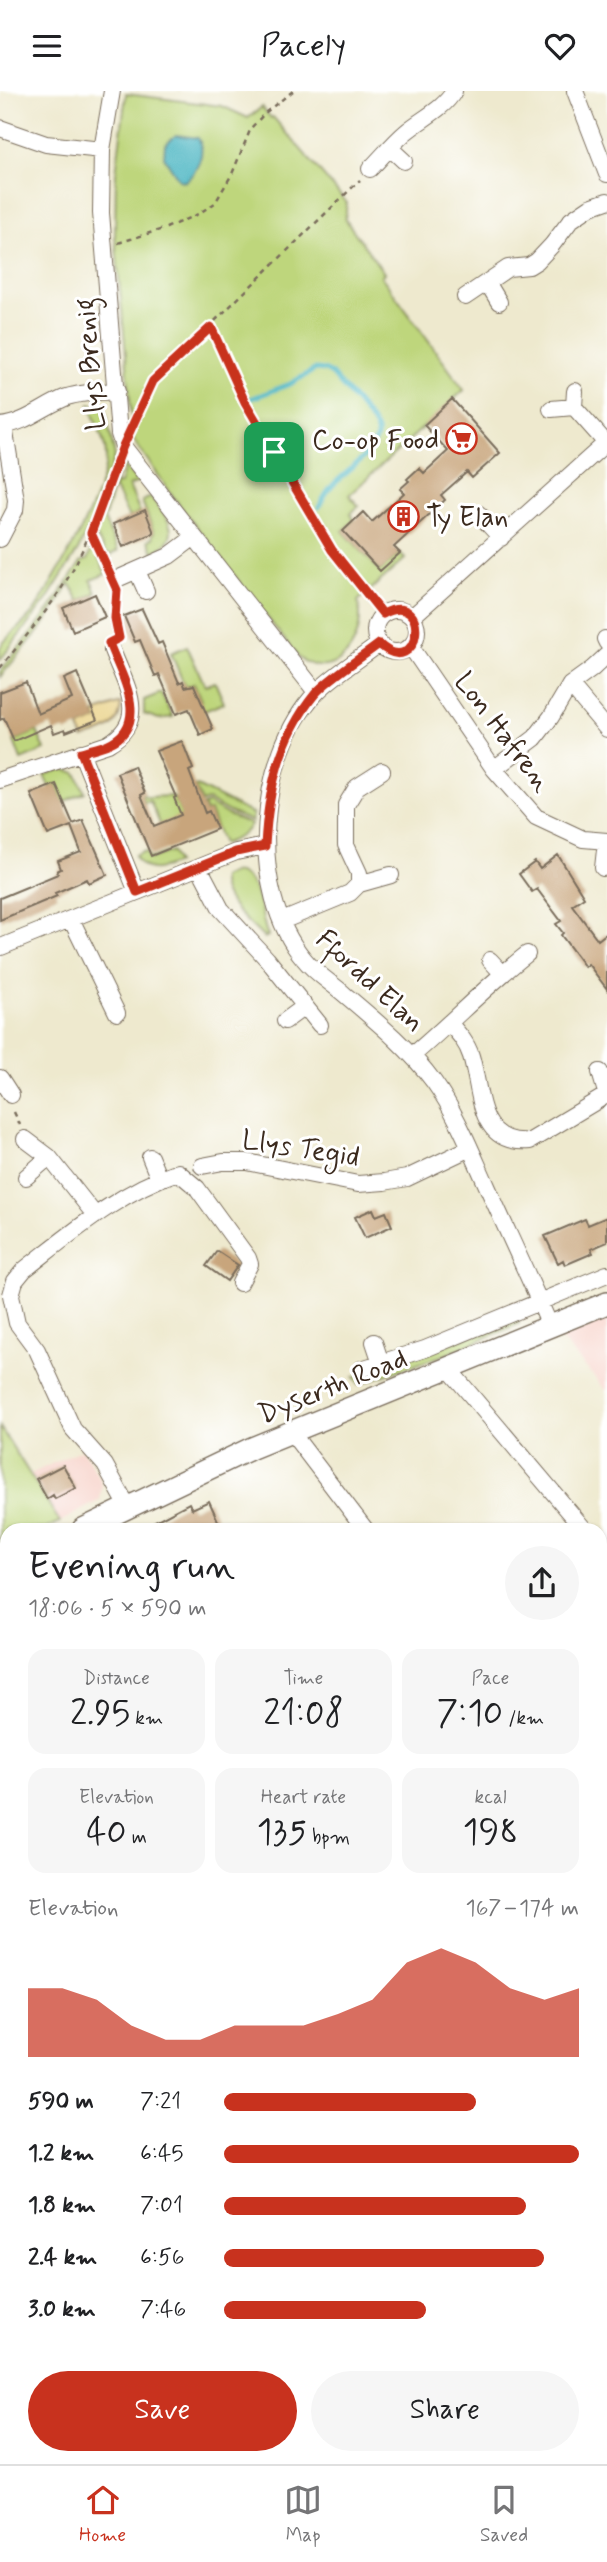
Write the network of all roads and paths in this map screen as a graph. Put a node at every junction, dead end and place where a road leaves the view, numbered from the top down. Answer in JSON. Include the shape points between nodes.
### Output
{"nodes":[{"id":1,"x":112,"y":91,"type":"edge"},
{"id":2,"x":293,"y":91,"type":"edge"},
{"id":3,"x":453,"y":91,"type":"edge"},
{"id":4,"x":575,"y":91,"type":"edge"},
{"id":5,"x":0,"y":128,"type":"edge"},
{"id":6,"x":390,"y":148,"type":"junction"},
{"id":7,"x":102,"y":149,"type":"junction"},
{"id":8,"x":404,"y":161,"type":"dead end"},
{"id":9,"x":370,"y":169,"type":"joint"},
{"id":10,"x":607,"y":174,"type":"edge"},
{"id":11,"x":607,"y":201,"type":"edge"},
{"id":12,"x":104,"y":244,"type":"junction"},
{"id":13,"x":487,"y":282,"type":"junction"},
{"id":14,"x":465,"y":297,"type":"dead end"},
{"id":15,"x":499,"y":302,"type":"dead end"},
{"id":16,"x":211,"y":327,"type":"junction"},
{"id":17,"x":117,"y":391,"type":"junction"},
{"id":18,"x":551,"y":409,"type":"dead end"},
{"id":19,"x":2,"y":426,"type":"edge"},
{"id":20,"x":606,"y":442,"type":"edge"},
{"id":21,"x":123,"y":446,"type":"junction"},
{"id":22,"x":479,"y":514,"type":"dead end"},
{"id":23,"x":91,"y":533,"type":"junction"},
{"id":24,"x":193,"y":538,"type":"junction"},
{"id":25,"x":501,"y":538,"type":"junction"},
{"id":26,"x":0,"y":539,"type":"edge"},
{"id":27,"x":137,"y":571,"type":"junction"},
{"id":28,"x":115,"y":580,"type":"junction"},
{"id":29,"x":146,"y":590,"type":"dead end"},
{"id":30,"x":383,"y":614,"type":"junction"},
{"id":31,"x":412,"y":617,"type":"junction"},
{"id":32,"x":379,"y":644,"type":"junction"},
{"id":33,"x":606,"y":646,"type":"edge"},
{"id":34,"x":411,"y":647,"type":"junction"},
{"id":35,"x":111,"y":650,"type":"joint"},
{"id":36,"x":0,"y":668,"type":"edge"},
{"id":37,"x":120,"y":670,"type":"junction"},
{"id":38,"x":104,"y":677,"type":"dead end"},
{"id":39,"x":570,"y":685,"type":"junction"},
{"id":40,"x":316,"y":692,"type":"junction"},
{"id":41,"x":607,"y":729,"type":"edge"},
{"id":42,"x":81,"y":752,"type":"junction"},
{"id":43,"x":494,"y":769,"type":"junction"},
{"id":44,"x":382,"y":771,"type":"dead end"},
{"id":45,"x":0,"y":780,"type":"edge"},
{"id":46,"x":607,"y":841,"type":"edge"},
{"id":47,"x":265,"y":846,"type":"junction"},
{"id":48,"x":198,"y":867,"type":"junction"},
{"id":49,"x":603,"y":868,"type":"dead end"},
{"id":50,"x":391,"y":875,"type":"dead end"},
{"id":51,"x":359,"y":884,"type":"junction"},
{"id":52,"x":137,"y":892,"type":"junction"},
{"id":53,"x":71,"y":919,"type":"junction"},
{"id":54,"x":282,"y":921,"type":"junction"},
{"id":55,"x":1,"y":947,"type":"edge"},
{"id":56,"x":527,"y":954,"type":"dead end"},
{"id":57,"x":490,"y":960,"type":"dead end"},
{"id":58,"x":502,"y":973,"type":"junction"},
{"id":59,"x":304,"y":1007,"type":"junction"},
{"id":60,"x":117,"y":1013,"type":"dead end"},
{"id":61,"x":285,"y":1021,"type":"dead end"},
{"id":62,"x":450,"y":1024,"type":"junction"},
{"id":63,"x":320,"y":1025,"type":"dead end"},
{"id":64,"x":413,"y":1055,"type":"junction"},
{"id":65,"x":600,"y":1072,"type":"dead end"},
{"id":66,"x":0,"y":1079,"type":"edge"},
{"id":67,"x":11,"y":1095,"type":"joint"},
{"id":68,"x":606,"y":1096,"type":"edge"},
{"id":69,"x":25,"y":1139,"type":"joint"},
{"id":70,"x":249,"y":1145,"type":"dead end"},
{"id":71,"x":470,"y":1148,"type":"junction"},
{"id":72,"x":49,"y":1157,"type":"junction"},
{"id":73,"x":150,"y":1157,"type":"dead end"},
{"id":74,"x":247,"y":1162,"type":"junction"},
{"id":75,"x":202,"y":1166,"type":"dead end"},
{"id":76,"x":26,"y":1177,"type":"dead end"},
{"id":77,"x":159,"y":1179,"type":"junction"},
{"id":78,"x":96,"y":1215,"type":"junction"},
{"id":79,"x":0,"y":1273,"type":"edge"},
{"id":80,"x":607,"y":1274,"type":"edge"},
{"id":81,"x":15,"y":1281,"type":"junction"},
{"id":82,"x":240,"y":1283,"type":"dead end"},
{"id":83,"x":540,"y":1302,"type":"junction"},
{"id":84,"x":607,"y":1303,"type":"edge"},
{"id":85,"x":550,"y":1326,"type":"junction"},
{"id":86,"x":374,"y":1342,"type":"dead end"},
{"id":87,"x":381,"y":1363,"type":"junction"},
{"id":88,"x":449,"y":1368,"type":"junction"},
{"id":89,"x":361,"y":1369,"type":"dead end"},
{"id":90,"x":291,"y":1432,"type":"junction"},
{"id":91,"x":128,"y":1507,"type":"junction"},
{"id":92,"x":95,"y":1523,"type":"edge"},
{"id":93,"x":360,"y":1523,"type":"edge"},
{"id":94,"x":579,"y":1523,"type":"edge"}],
"edges":[{"from":1,"to":7,"type":"street","name":"Llys Brenig"},
{"from":2,"to":12,"type":"path","via":[[251,128],[225,188],[207,209],[140,238]]},
{"from":3,"to":6,"type":"street"},
{"from":4,"to":10,"type":"street"},
{"from":5,"to":7,"type":"street","via":[[46,144]]},
{"from":6,"to":8,"type":"street"},
{"from":6,"to":9,"type":"street"},
{"from":7,"to":12,"type":"street","name":"Llys Brenig"},
{"from":9,"to":16,"type":"path"},
{"from":11,"to":13,"type":"street","via":[[571,220],[537,261],[508,268]]},
{"from":12,"to":17,"type":"street","name":"Llys Brenig"},
{"from":13,"to":14,"type":"street"},
{"from":13,"to":15,"type":"street"},
{"from":16,"to":21,"type":"path","via":[[153,381]]},
{"from":16,"to":30,"type":"path","via":[[245,402],[332,550]]},
{"from":17,"to":19,"type":"street","via":[[77,394]]},
{"from":17,"to":21,"type":"street","name":"Llys Brenig"},
{"from":18,"to":20,"type":"street","via":[[575,399]]},
{"from":19,"to":26,"type":"street","via":[[16,500]]},
{"from":20,"to":25,"type":"street"},
{"from":21,"to":23,"type":"path"},
{"from":21,"to":24,"type":"street","name":"Llys Brenig"},
{"from":22,"to":25,"type":"street"},
{"from":23,"to":28,"type":"path"},
{"from":23,"to":36,"type":"path","via":[[73,569]]},
{"from":24,"to":27,"type":"street"},
{"from":24,"to":40,"type":"street","name":"Llys Brenig"},
{"from":25,"to":31,"type":"street"},
{"from":27,"to":28,"type":"street"},
{"from":27,"to":29,"type":"street"},
{"from":28,"to":35,"type":"path","via":[[119,638],[109,643]]},
{"from":30,"to":31,"type":"street","via":[[401,610]]},
{"from":30,"to":32,"type":"street","via":[[375,632]]},
{"from":31,"to":34,"type":"street","via":[[417,635]]},
{"from":32,"to":34,"type":"street","via":[[391,652]]},
{"from":32,"to":40,"type":"street","name":"Ffordd Elan"},
{"from":33,"to":39,"type":"street","via":[[592,669]]},
{"from":34,"to":43,"type":"street","name":"Lon Hafren"},
{"from":35,"to":37,"type":"street"},
{"from":37,"to":38,"type":"street"},
{"from":37,"to":42,"type":"street","via":[[132,702],[130,721],[121,736]]},
{"from":39,"to":41,"type":"street"},
{"from":39,"to":43,"type":"street","via":[[535,738]]},
{"from":40,"to":47,"type":"street","name":"Ffordd Elan","via":[[292,727],[277,764],[267,804]]},
{"from":42,"to":45,"type":"street"},
{"from":42,"to":52,"type":"street"},
{"from":43,"to":46,"type":"street","name":"Lon Hafren","via":[[536,817],[583,839]]},
{"from":44,"to":51,"type":"street","via":[[358,787],[346,806],[346,845]]},
{"from":46,"to":49,"type":"street"},
{"from":47,"to":48,"type":"street"},
{"from":47,"to":54,"type":"street","name":"Ffordd Elan"},
{"from":48,"to":52,"type":"street"},
{"from":48,"to":59,"type":"street","via":[[221,909]]},
{"from":50,"to":51,"type":"street"},
{"from":51,"to":54,"type":"street","via":[[350,893]]},
{"from":52,"to":53,"type":"street"},
{"from":53,"to":55,"type":"street"},
{"from":53,"to":60,"type":"street"},
{"from":54,"to":64,"type":"street","name":"Ffordd Elan","via":[[296,949],[317,973]]},
{"from":56,"to":58,"type":"street"},
{"from":57,"to":58,"type":"street"},
{"from":58,"to":62,"type":"street"},
{"from":59,"to":61,"type":"street"},
{"from":59,"to":63,"type":"street"},
{"from":62,"to":64,"type":"street"},
{"from":62,"to":68,"type":"street","via":[[467,1045],[485,1117],[503,1137],[530,1141]]},
{"from":64,"to":71,"type":"street","name":"Ffordd Elan","via":[[453,1112]]},
{"from":65,"to":68,"type":"street"},
{"from":66,"to":67,"type":"street"},
{"from":67,"to":69,"type":"path"},
{"from":69,"to":72,"type":"street"},
{"from":70,"to":74,"type":"street"},
{"from":71,"to":74,"type":"street","name":"Llys Tegid","via":[[407,1178],[358,1184]]},
{"from":71,"to":83,"type":"street","name":"Ffordd Elan"},
{"from":72,"to":76,"type":"street"},
{"from":72,"to":78,"type":"street"},
{"from":73,"to":77,"type":"street"},
{"from":74,"to":75,"type":"street","name":"Llys Tegid"},
{"from":77,"to":78,"type":"street"},
{"from":77,"to":82,"type":"street","via":[[178,1173],[197,1188],[248,1258],[250,1264]]},
{"from":78,"to":81,"type":"street"},
{"from":79,"to":81,"type":"street"},
{"from":80,"to":83,"type":"street"},
{"from":81,"to":91,"type":"street","via":[[11,1295],[17,1323],[37,1350],[73,1429],[105,1465]]},
{"from":83,"to":85,"type":"street","name":"Ffordd Elan"},
{"from":83,"to":87,"type":"street"},
{"from":84,"to":85,"type":"main road","name":"Dyserth Road"},
{"from":85,"to":88,"type":"main road","name":"Dyserth Road"},
{"from":86,"to":87,"type":"street"},
{"from":87,"to":89,"type":"street"},
{"from":88,"to":90,"type":"main road","name":"Dyserth Road"},
{"from":88,"to":94,"type":"street"},
{"from":90,"to":91,"type":"main road","name":"Dyserth Road"},
{"from":90,"to":93,"type":"street"},
{"from":91,"to":92,"type":"main road","name":"Dyserth Road"}]}
